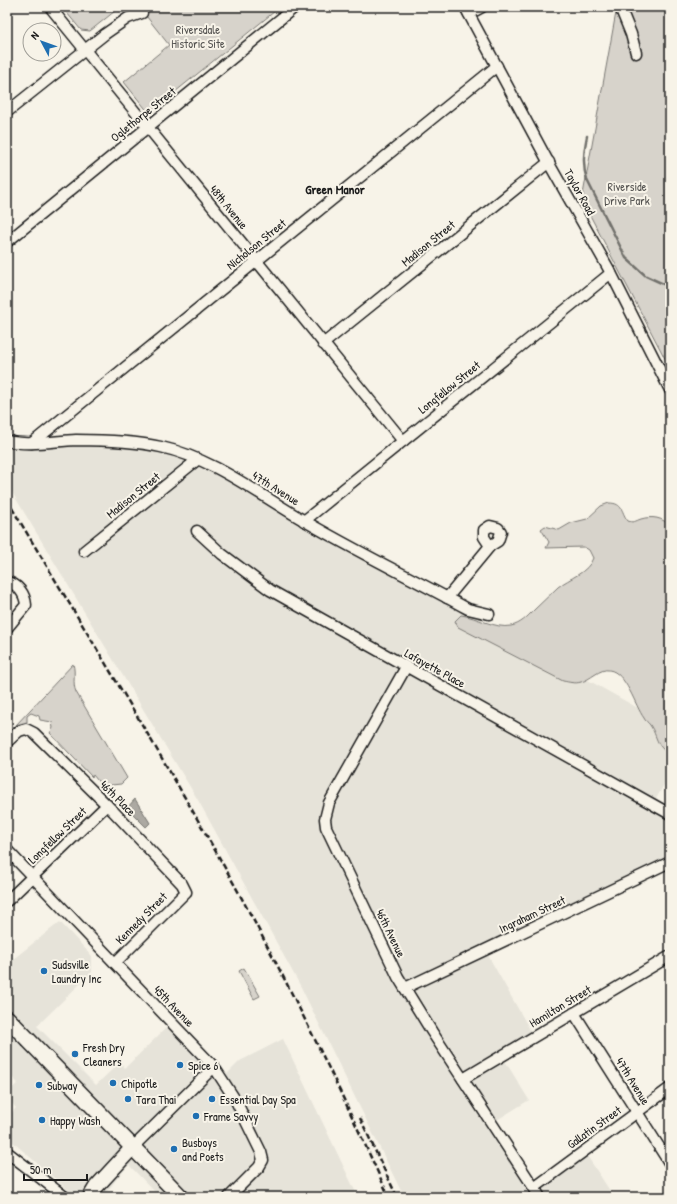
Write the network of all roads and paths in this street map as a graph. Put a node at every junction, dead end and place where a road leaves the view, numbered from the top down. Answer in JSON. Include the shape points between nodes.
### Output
{"nodes":[{"id":1,"x":50,"y":7,"type":"edge"},
{"id":2,"x":295,"y":7,"type":"edge"},
{"id":3,"x":482,"y":7,"type":"edge"},
{"id":4,"x":620,"y":7,"type":"edge"},
{"id":5,"x":467,"y":11,"type":"edge"},
{"id":6,"x":142,"y":13,"type":"dead end"},
{"id":7,"x":84,"y":50,"type":"junction"},
{"id":8,"x":636,"y":53,"type":"dead end"},
{"id":9,"x":497,"y":66,"type":"junction"},
{"id":10,"x":7,"y":112,"type":"edge"},
{"id":11,"x":147,"y":127,"type":"junction"},
{"id":12,"x":549,"y":162,"type":"junction"},
{"id":13,"x":7,"y":242,"type":"edge"},
{"id":14,"x":256,"y":261,"type":"junction"},
{"id":15,"x":611,"y":273,"type":"junction"},
{"id":16,"x":323,"y":344,"type":"junction"},
{"id":17,"x":670,"y":390,"type":"edge"},
{"id":18,"x":7,"y":441,"type":"edge"},
{"id":19,"x":403,"y":441,"type":"junction"},
{"id":20,"x":32,"y":443,"type":"junction"},
{"id":21,"x":197,"y":460,"type":"junction"},
{"id":22,"x":304,"y":521,"type":"junction"},
{"id":23,"x":197,"y":531,"type":"dead end"},
{"id":24,"x":490,"y":546,"type":"dead end"},
{"id":25,"x":84,"y":551,"type":"dead end"},
{"id":26,"x":7,"y":582,"type":"edge"},
{"id":27,"x":447,"y":598,"type":"junction"},
{"id":28,"x":489,"y":614,"type":"dead end"},
{"id":29,"x":7,"y":628,"type":"edge"},
{"id":30,"x":406,"y":667,"type":"junction"},
{"id":31,"x":7,"y":742,"type":"edge"},
{"id":32,"x":107,"y":805,"type":"junction"},
{"id":33,"x":670,"y":814,"type":"edge"},
{"id":34,"x":7,"y":850,"type":"edge"},
{"id":35,"x":670,"y":862,"type":"edge"},
{"id":36,"x":32,"y":876,"type":"junction"},
{"id":37,"x":186,"y":892,"type":"joint"},
{"id":38,"x":7,"y":900,"type":"edge"},
{"id":39,"x":670,"y":956,"type":"edge"},
{"id":40,"x":115,"y":963,"type":"junction"},
{"id":41,"x":405,"y":988,"type":"junction"},
{"id":42,"x":574,"y":1013,"type":"junction"},
{"id":43,"x":7,"y":1018,"type":"edge"},
{"id":44,"x":214,"y":1066,"type":"junction"},
{"id":45,"x":463,"y":1079,"type":"junction"},
{"id":46,"x":670,"y":1088,"type":"edge"},
{"id":47,"x":637,"y":1112,"type":"junction"},
{"id":48,"x":133,"y":1148,"type":"junction"},
{"id":49,"x":7,"y":1152,"type":"edge"},
{"id":50,"x":670,"y":1164,"type":"edge"},
{"id":51,"x":534,"y":1188,"type":"junction"},
{"id":52,"x":65,"y":1197,"type":"edge"},
{"id":53,"x":90,"y":1197,"type":"edge"},
{"id":54,"x":181,"y":1197,"type":"edge"},
{"id":55,"x":229,"y":1197,"type":"edge"},
{"id":56,"x":540,"y":1197,"type":"edge"}],
"edges":[{"from":1,"to":7,"type":"street","name":"48th Avenue"},
{"from":2,"to":11,"type":"street","name":"Oglethorpe Street"},
{"from":3,"to":5,"type":"street"},
{"from":4,"to":8,"type":"street"},
{"from":5,"to":9,"type":"street","name":"Taylor Road"},
{"from":6,"to":7,"type":"street","via":[[128,18]]},
{"from":7,"to":10,"type":"street"},
{"from":7,"to":11,"type":"street","name":"48th Avenue"},
{"from":9,"to":12,"type":"street","name":"Taylor Road"},
{"from":9,"to":14,"type":"street","name":"Nicholson Street"},
{"from":11,"to":13,"type":"street","name":"Oglethorpe Street"},
{"from":11,"to":14,"type":"street","name":"48th Avenue"},
{"from":12,"to":15,"type":"street","name":"Taylor Road"},
{"from":12,"to":16,"type":"street","name":"Madison Street"},
{"from":14,"to":16,"type":"street","name":"48th Avenue"},
{"from":14,"to":20,"type":"street","name":"Nicholson Street"},
{"from":15,"to":17,"type":"street","name":"Taylor Road"},
{"from":15,"to":19,"type":"street","name":"Longfellow Street"},
{"from":16,"to":19,"type":"street","name":"48th Avenue"},
{"from":18,"to":20,"type":"street","name":"47th Avenue"},
{"from":19,"to":22,"type":"street","name":"Longfellow Street"},
{"from":20,"to":21,"type":"street","name":"47th Avenue","via":[[76,440],[143,444],[172,450]]},
{"from":21,"to":22,"type":"street","name":"47th Avenue","via":[[231,475]]},
{"from":21,"to":25,"type":"street","name":"Madison Street"},
{"from":22,"to":27,"type":"street","name":"47th Avenue"},
{"from":23,"to":30,"type":"street","name":"Lafayette Place","via":[[270,590]]},
{"from":24,"to":27,"type":"street"},
{"from":26,"to":29,"type":"street","via":[[21,591],[26,605]]},
{"from":27,"to":28,"type":"street","name":"47th Avenue","via":[[468,610]]},
{"from":30,"to":33,"type":"street","name":"Lafayette Place"},
{"from":30,"to":41,"type":"street","name":"46th Avenue","via":[[329,803],[325,819],[331,840]]},
{"from":31,"to":32,"type":"street","name":"46th Place","via":[[19,731],[26,729],[34,733]]},
{"from":32,"to":36,"type":"street","name":"Longfellow Street"},
{"from":32,"to":37,"type":"street","name":"46th Place","via":[[177,879]]},
{"from":34,"to":36,"type":"street","name":"45th Avenue"},
{"from":35,"to":41,"type":"street","name":"Ingraham Street"},
{"from":36,"to":38,"type":"street","name":"Longfellow Street"},
{"from":36,"to":40,"type":"street","name":"45th Avenue"},
{"from":37,"to":40,"type":"street","name":"Kennedy Street"},
{"from":39,"to":42,"type":"street","name":"Hamilton Street"},
{"from":40,"to":44,"type":"street","name":"45th Avenue"},
{"from":41,"to":45,"type":"street","name":"46th Avenue"},
{"from":42,"to":45,"type":"street","name":"Hamilton Street"},
{"from":42,"to":47,"type":"street","name":"47th Avenue"},
{"from":43,"to":48,"type":"main road"},
{"from":44,"to":48,"type":"street"},
{"from":44,"to":55,"type":"street","name":"45th Avenue","via":[[236,1101],[263,1160]]},
{"from":45,"to":51,"type":"street","name":"46th Avenue"},
{"from":46,"to":47,"type":"street","name":"Gallatin Street"},
{"from":47,"to":50,"type":"street","name":"47th Avenue"},
{"from":47,"to":51,"type":"street","name":"Gallatin Street"},
{"from":48,"to":53,"type":"street","via":[[96,1187]]},
{"from":48,"to":54,"type":"main road"},
{"from":49,"to":52,"type":"street"},
{"from":51,"to":56,"type":"street","name":"46th Avenue"}]}
